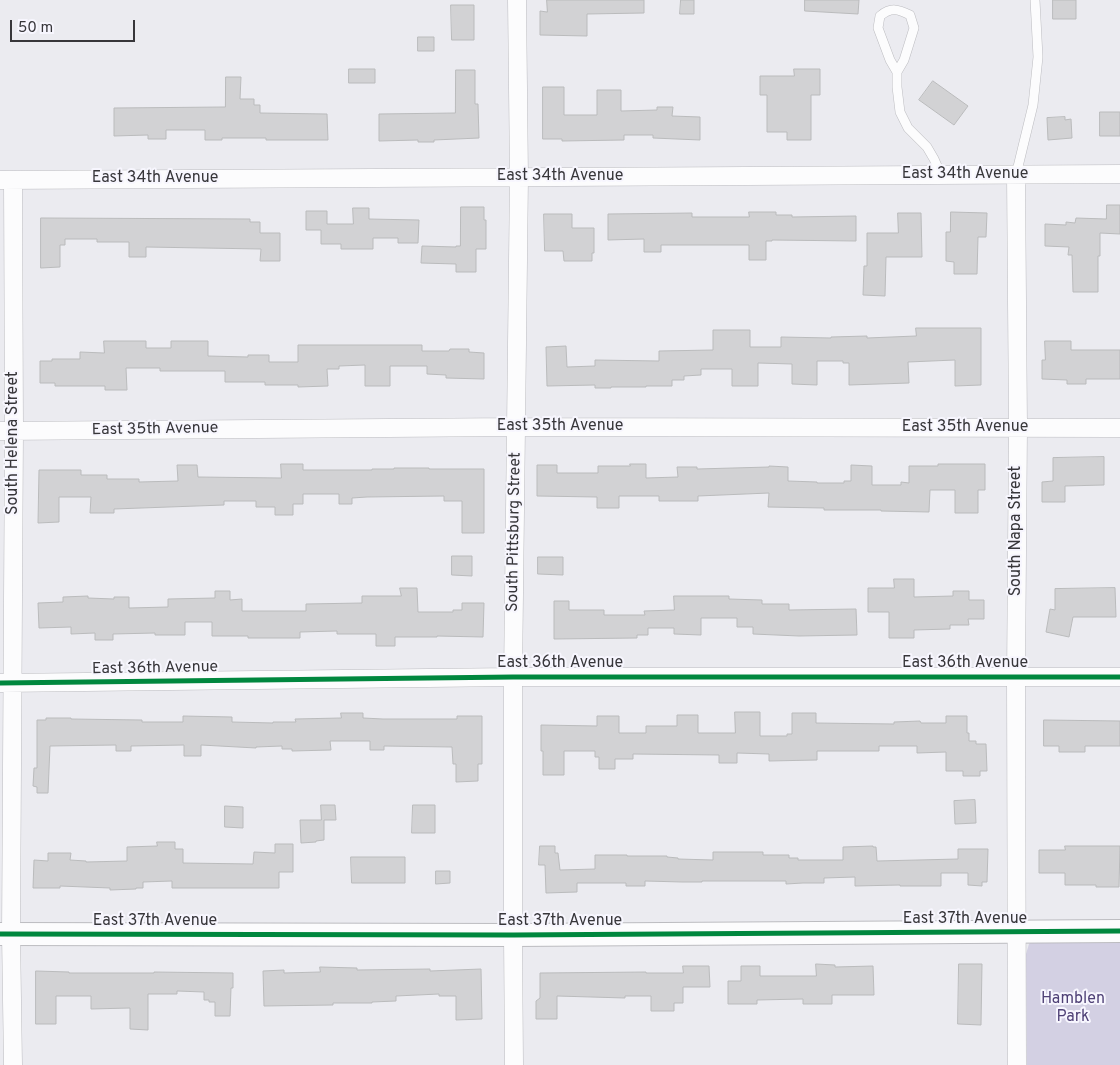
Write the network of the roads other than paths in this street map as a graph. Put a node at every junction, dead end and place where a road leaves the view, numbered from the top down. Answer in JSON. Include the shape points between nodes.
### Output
{"nodes":[{"id":1,"x":517,"y":0,"type":"edge"},
{"id":2,"x":1035,"y":0,"type":"edge"},
{"id":3,"x":897,"y":72,"type":"junction"},
{"id":4,"x":1120,"y":174,"type":"edge"},
{"id":5,"x":941,"y":175,"type":"junction"},
{"id":6,"x":1016,"y":175,"type":"junction"},
{"id":7,"x":519,"y":178,"type":"junction"},
{"id":8,"x":7,"y":180,"type":"edge"},
{"id":9,"x":516,"y":427,"type":"junction"},
{"id":10,"x":1018,"y":428,"type":"junction"},
{"id":11,"x":1120,"y":428,"type":"edge"},
{"id":12,"x":7,"y":431,"type":"edge"},
{"id":13,"x":513,"y":677,"type":"junction"},
{"id":14,"x":1016,"y":677,"type":"junction"},
{"id":15,"x":1120,"y":677,"type":"edge"},
{"id":16,"x":6,"y":683,"type":"edge"},
{"id":17,"x":1120,"y":931,"type":"edge"},
{"id":18,"x":1016,"y":932,"type":"junction"},
{"id":19,"x":6,"y":934,"type":"edge"},
{"id":20,"x":513,"y":935,"type":"junction"},
{"id":21,"x":11,"y":1062,"type":"edge"},
{"id":22,"x":514,"y":1065,"type":"edge"},
{"id":23,"x":1017,"y":1065,"type":"edge"}],
"edges":[{"from":1,"to":7,"type":"street","name":"South Pittsburg Street"},
{"from":2,"to":6,"type":"lane","name":"South Napa Street","via":[[1038,58],[1033,105]]},
{"from":3,"to":3,"type":"lane","via":[[878,28],[880,16],[887,10],[901,10],[910,15],[914,28]]},
{"from":3,"to":5,"type":"lane","via":[[900,112],[908,128],[927,147]]},
{"from":4,"to":6,"type":"street","name":"East 34th Avenue"},
{"from":5,"to":6,"type":"street","name":"East 34th Avenue"},
{"from":5,"to":7,"type":"street","name":"East 34th Avenue"},
{"from":6,"to":10,"type":"street","name":"South Napa Street"},
{"from":7,"to":8,"type":"street","name":"East 34th Avenue"},
{"from":7,"to":9,"type":"street","name":"South Pittsburg Street"},
{"from":8,"to":12,"type":"street","name":"South Helena Street"},
{"from":9,"to":10,"type":"street","name":"East 35th Avenue"},
{"from":9,"to":12,"type":"street","name":"East 35th Avenue"},
{"from":9,"to":13,"type":"street","name":"South Pittsburg Street"},
{"from":10,"to":11,"type":"street","name":"East 35th Avenue"},
{"from":10,"to":14,"type":"street","name":"South Napa Street"},
{"from":12,"to":16,"type":"street","name":"South Helena Street"},
{"from":13,"to":14,"type":"street","name":"East 36th Avenue"},
{"from":13,"to":16,"type":"street","name":"East 36th Avenue"},
{"from":13,"to":20,"type":"street","name":"South Pittsburg Street"},
{"from":14,"to":15,"type":"street","name":"East 36th Avenue"},
{"from":14,"to":18,"type":"street","name":"South Napa Street"},
{"from":16,"to":19,"type":"street","name":"South Helena Street"},
{"from":17,"to":18,"type":"street","name":"East 37th Avenue"},
{"from":18,"to":20,"type":"street","name":"East 37th Avenue"},
{"from":18,"to":23,"type":"street","name":"South Napa Street"},
{"from":19,"to":20,"type":"street","name":"East 37th Avenue"},
{"from":19,"to":21,"type":"street","name":"South Helena Street"},
{"from":20,"to":22,"type":"street","name":"South Pittsburg Street"}]}
